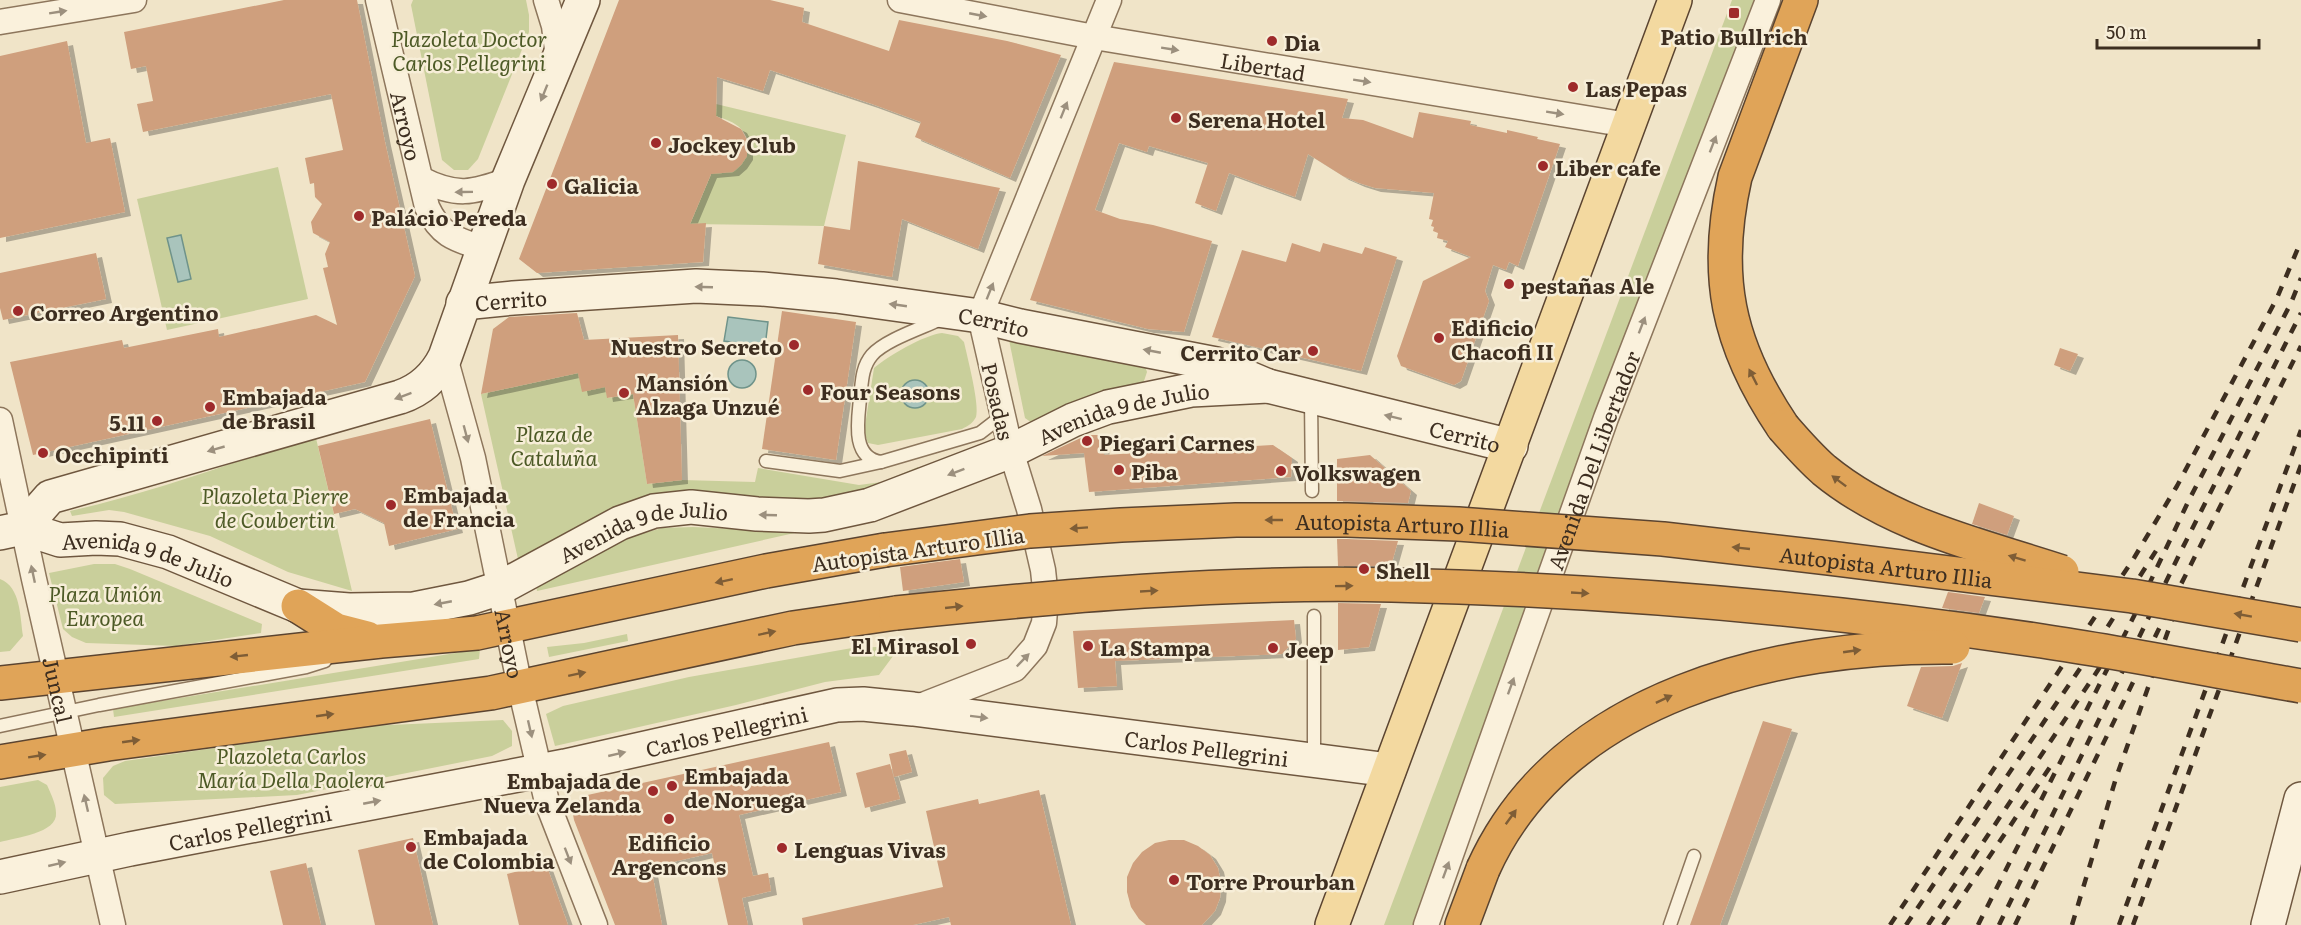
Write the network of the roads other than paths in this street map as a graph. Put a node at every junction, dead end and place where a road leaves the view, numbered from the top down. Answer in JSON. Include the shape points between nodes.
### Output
{"nodes":[{"id":1,"x":134,"y":0,"type":"edge"},
{"id":2,"x":378,"y":0,"type":"edge"},
{"id":3,"x":546,"y":0,"type":"edge"},
{"id":4,"x":583,"y":0,"type":"edge"},
{"id":5,"x":900,"y":0,"type":"edge"},
{"id":6,"x":1109,"y":0,"type":"edge"},
{"id":7,"x":1675,"y":0,"type":"edge"},
{"id":8,"x":1768,"y":0,"type":"edge"},
{"id":9,"x":1801,"y":0,"type":"edge"},
{"id":10,"x":0,"y":22,"type":"edge"},
{"id":11,"x":1094,"y":37,"type":"junction"},
{"id":12,"x":558,"y":58,"type":"junction"},
{"id":13,"x":1628,"y":125,"type":"junction"},
{"id":14,"x":421,"y":179,"type":"junction"},
{"id":15,"x":508,"y":180,"type":"junction"},
{"id":16,"x":482,"y":248,"type":"junction"},
{"id":17,"x":463,"y":303,"type":"junction"},
{"id":18,"x":967,"y":314,"type":"junction"},
{"id":19,"x":445,"y":357,"type":"junction"},
{"id":20,"x":1268,"y":386,"type":"junction"},
{"id":21,"x":1311,"y":397,"type":"junction"},
{"id":22,"x":1002,"y":416,"type":"junction"},
{"id":23,"x":0,"y":420,"type":"edge"},
{"id":24,"x":1511,"y":446,"type":"junction"},
{"id":25,"x":1011,"y":451,"type":"junction"},
{"id":26,"x":766,"y":461,"type":"dead end"},
{"id":27,"x":880,"y":462,"type":"junction"},
{"id":28,"x":1312,"y":491,"type":"dead end"},
{"id":29,"x":12,"y":530,"type":"edge"},
{"id":30,"x":500,"y":588,"type":"junction"},
{"id":31,"x":2132,"y":596,"type":"junction"},
{"id":32,"x":298,"y":606,"type":"junction"},
{"id":33,"x":1314,"y":616,"type":"dead end"},
{"id":34,"x":2301,"y":625,"type":"edge"},
{"id":35,"x":507,"y":628,"type":"junction"},
{"id":36,"x":381,"y":641,"type":"junction"},
{"id":37,"x":2125,"y":656,"type":"junction"},
{"id":38,"x":57,"y":675,"type":"junction"},
{"id":39,"x":2,"y":681,"type":"edge"},
{"id":40,"x":2301,"y":686,"type":"edge"},
{"id":41,"x":520,"y":687,"type":"junction"},
{"id":42,"x":913,"y":709,"type":"junction"},
{"id":43,"x":65,"y":712,"type":"junction"},
{"id":44,"x":0,"y":726,"type":"edge"},
{"id":45,"x":74,"y":750,"type":"junction"},
{"id":46,"x":1314,"y":759,"type":"junction"},
{"id":47,"x":0,"y":762,"type":"edge"},
{"id":48,"x":540,"y":770,"type":"junction"},
{"id":49,"x":1389,"y":770,"type":"junction"},
{"id":50,"x":2301,"y":799,"type":"edge"},
{"id":51,"x":98,"y":856,"type":"junction"},
{"id":52,"x":1694,"y":856,"type":"dead end"},
{"id":53,"x":0,"y":877,"type":"edge"},
{"id":54,"x":113,"y":925,"type":"edge"},
{"id":55,"x":595,"y":925,"type":"edge"},
{"id":56,"x":1332,"y":925,"type":"edge"},
{"id":57,"x":1426,"y":925,"type":"edge"},
{"id":58,"x":1462,"y":925,"type":"edge"},
{"id":59,"x":1670,"y":925,"type":"edge"},
{"id":60,"x":2268,"y":925,"type":"edge"}],
"edges":[{"from":10,"to":1,"type":"street","one_way":true},
{"from":2,"to":14,"type":"street","name":"Arroyo"},
{"from":3,"to":12,"type":"street"},
{"from":4,"to":12,"type":"street"},
{"from":5,"to":11,"type":"street","name":"Libertad","one_way":true},
{"from":6,"to":11,"type":"street"},
{"from":7,"to":13,"type":"main road"},
{"from":57,"to":8,"type":"street","name":"Avenida Del Libertador","one_way":true,"via":[[1606,418]]},
{"from":31,"to":9,"type":"highway","one_way":true,"bridge":true,"via":[[1913,523],[1878,505],[1848,488],[1803,450],[1762,396],[1736,334],[1727,296],[1724,243],[1735,177]]},
{"from":11,"to":13,"type":"street","name":"Libertad","one_way":true},
{"from":18,"to":11,"type":"street","one_way":true},
{"from":12,"to":15,"type":"street","one_way":true},
{"from":13,"to":24,"type":"main road"},
{"from":15,"to":14,"type":"street","name":"Arroyo","one_way":true,"via":[[474,192],[461,192],[437,188]]},
{"from":14,"to":16,"type":"street","name":"Arroyo","via":[[427,207],[438,227],[455,240]]},
{"from":15,"to":16,"type":"street"},
{"from":16,"to":17,"type":"street"},
{"from":18,"to":17,"type":"street","name":"Cerrito","one_way":true,"via":[[836,296],[696,286]]},
{"from":17,"to":19,"type":"street"},
{"from":20,"to":18,"type":"street","name":"Cerrito","one_way":true,"via":[[1216,364]]},
{"from":18,"to":22,"type":"street","name":"Posadas"},
{"from":18,"to":27,"type":"lane","via":[[880,348],[865,364],[858,437],[869,458]]},
{"from":19,"to":29,"type":"street","one_way":true,"via":[[434,375],[410,394],[50,497]]},
{"from":19,"to":30,"type":"street","name":"Arroyo","one_way":true,"via":[[473,458]]},
{"from":20,"to":21,"type":"street","name":"Cerrito"},
{"from":20,"to":25,"type":"street","name":"Avenida 9 de Julio","via":[[1191,390],[1135,400],[1073,420]]},
{"from":24,"to":21,"type":"street","name":"Cerrito","one_way":true},
{"from":21,"to":28,"type":"lane"},
{"from":22,"to":25,"type":"street","name":"Posadas"},
{"from":22,"to":27,"type":"lane","via":[[980,433]]},
{"from":23,"to":29,"type":"street","name":"Juncal"},
{"from":24,"to":49,"type":"main road"},
{"from":25,"to":30,"type":"street","name":"Avenida 9 de Julio","one_way":true,"via":[[870,505],[824,515],[757,514],[691,507],[639,516]]},
{"from":42,"to":25,"type":"street","name":"Posadas","one_way":true,"via":[[1015,669],[1030,654],[1040,635],[1046,612],[1046,585]]},
{"from":26,"to":27,"type":"lane","via":[[840,471]]},
{"from":29,"to":32,"type":"street","name":"Avenida 9 de Julio","via":[[60,540],[120,539],[168,552]]},
{"from":38,"to":29,"type":"street","name":"Juncal","one_way":true},
{"from":30,"to":32,"type":"street","name":"Avenida 9 de Julio","one_way":true,"via":[[414,609]]},
{"from":30,"to":35,"type":"street","name":"Arroyo"},
{"from":34,"to":31,"type":"highway","name":"Autopista Arturo Illia","one_way":true,"bridge":true},
{"from":31,"to":35,"type":"highway","name":"Autopista Arturo Illia","one_way":true,"bridge":true,"via":[[1675,540],[1447,523],[1236,520],[1030,531],[885,550],[766,571]]},
{"from":32,"to":36,"type":"highway","via":[[336,630]]},
{"from":33,"to":46,"type":"lane"},
{"from":35,"to":36,"type":"highway"},
{"from":35,"to":41,"type":"street","name":"Arroyo"},
{"from":36,"to":38,"type":"highway","one_way":true},
{"from":36,"to":43,"type":"lane","via":[[306,667]]},
{"from":37,"to":40,"type":"highway","bridge":true},
{"from":41,"to":37,"type":"highway","one_way":true,"bridge":true,"via":[[793,628],[896,613],[1100,593],[1388,585],[1632,596],[1866,618],[2046,641]]},
{"from":58,"to":37,"type":"highway","one_way":true,"bridge":true,"via":[[1496,840],[1561,763],[1619,722],[1681,691],[1798,659],[1869,649],[1961,647]]},
{"from":38,"to":39,"type":"highway"},
{"from":38,"to":43,"type":"street","name":"Juncal"},
{"from":45,"to":41,"type":"highway","one_way":true},
{"from":41,"to":48,"type":"street","name":"Arroyo","one_way":true},
{"from":42,"to":46,"type":"street","name":"Carlos Pellegrini","one_way":true},
{"from":48,"to":42,"type":"street","name":"Carlos Pellegrini","one_way":true,"via":[[837,705]]},
{"from":43,"to":44,"type":"lane"},
{"from":43,"to":45,"type":"street","name":"Juncal"},
{"from":47,"to":45,"type":"highway","one_way":true},
{"from":51,"to":45,"type":"street","name":"Juncal","one_way":true},
{"from":46,"to":49,"type":"street","name":"Carlos Pellegrini"},
{"from":51,"to":48,"type":"street","name":"Carlos Pellegrini","one_way":true},
{"from":48,"to":55,"type":"street","name":"Arroyo","one_way":true,"via":[[547,802]]},
{"from":49,"to":56,"type":"main road"},
{"from":50,"to":60,"type":"street"},
{"from":53,"to":51,"type":"street","name":"Carlos Pellegrini","one_way":true},
{"from":51,"to":54,"type":"street","name":"Juncal"},
{"from":52,"to":59,"type":"lane"}]}
